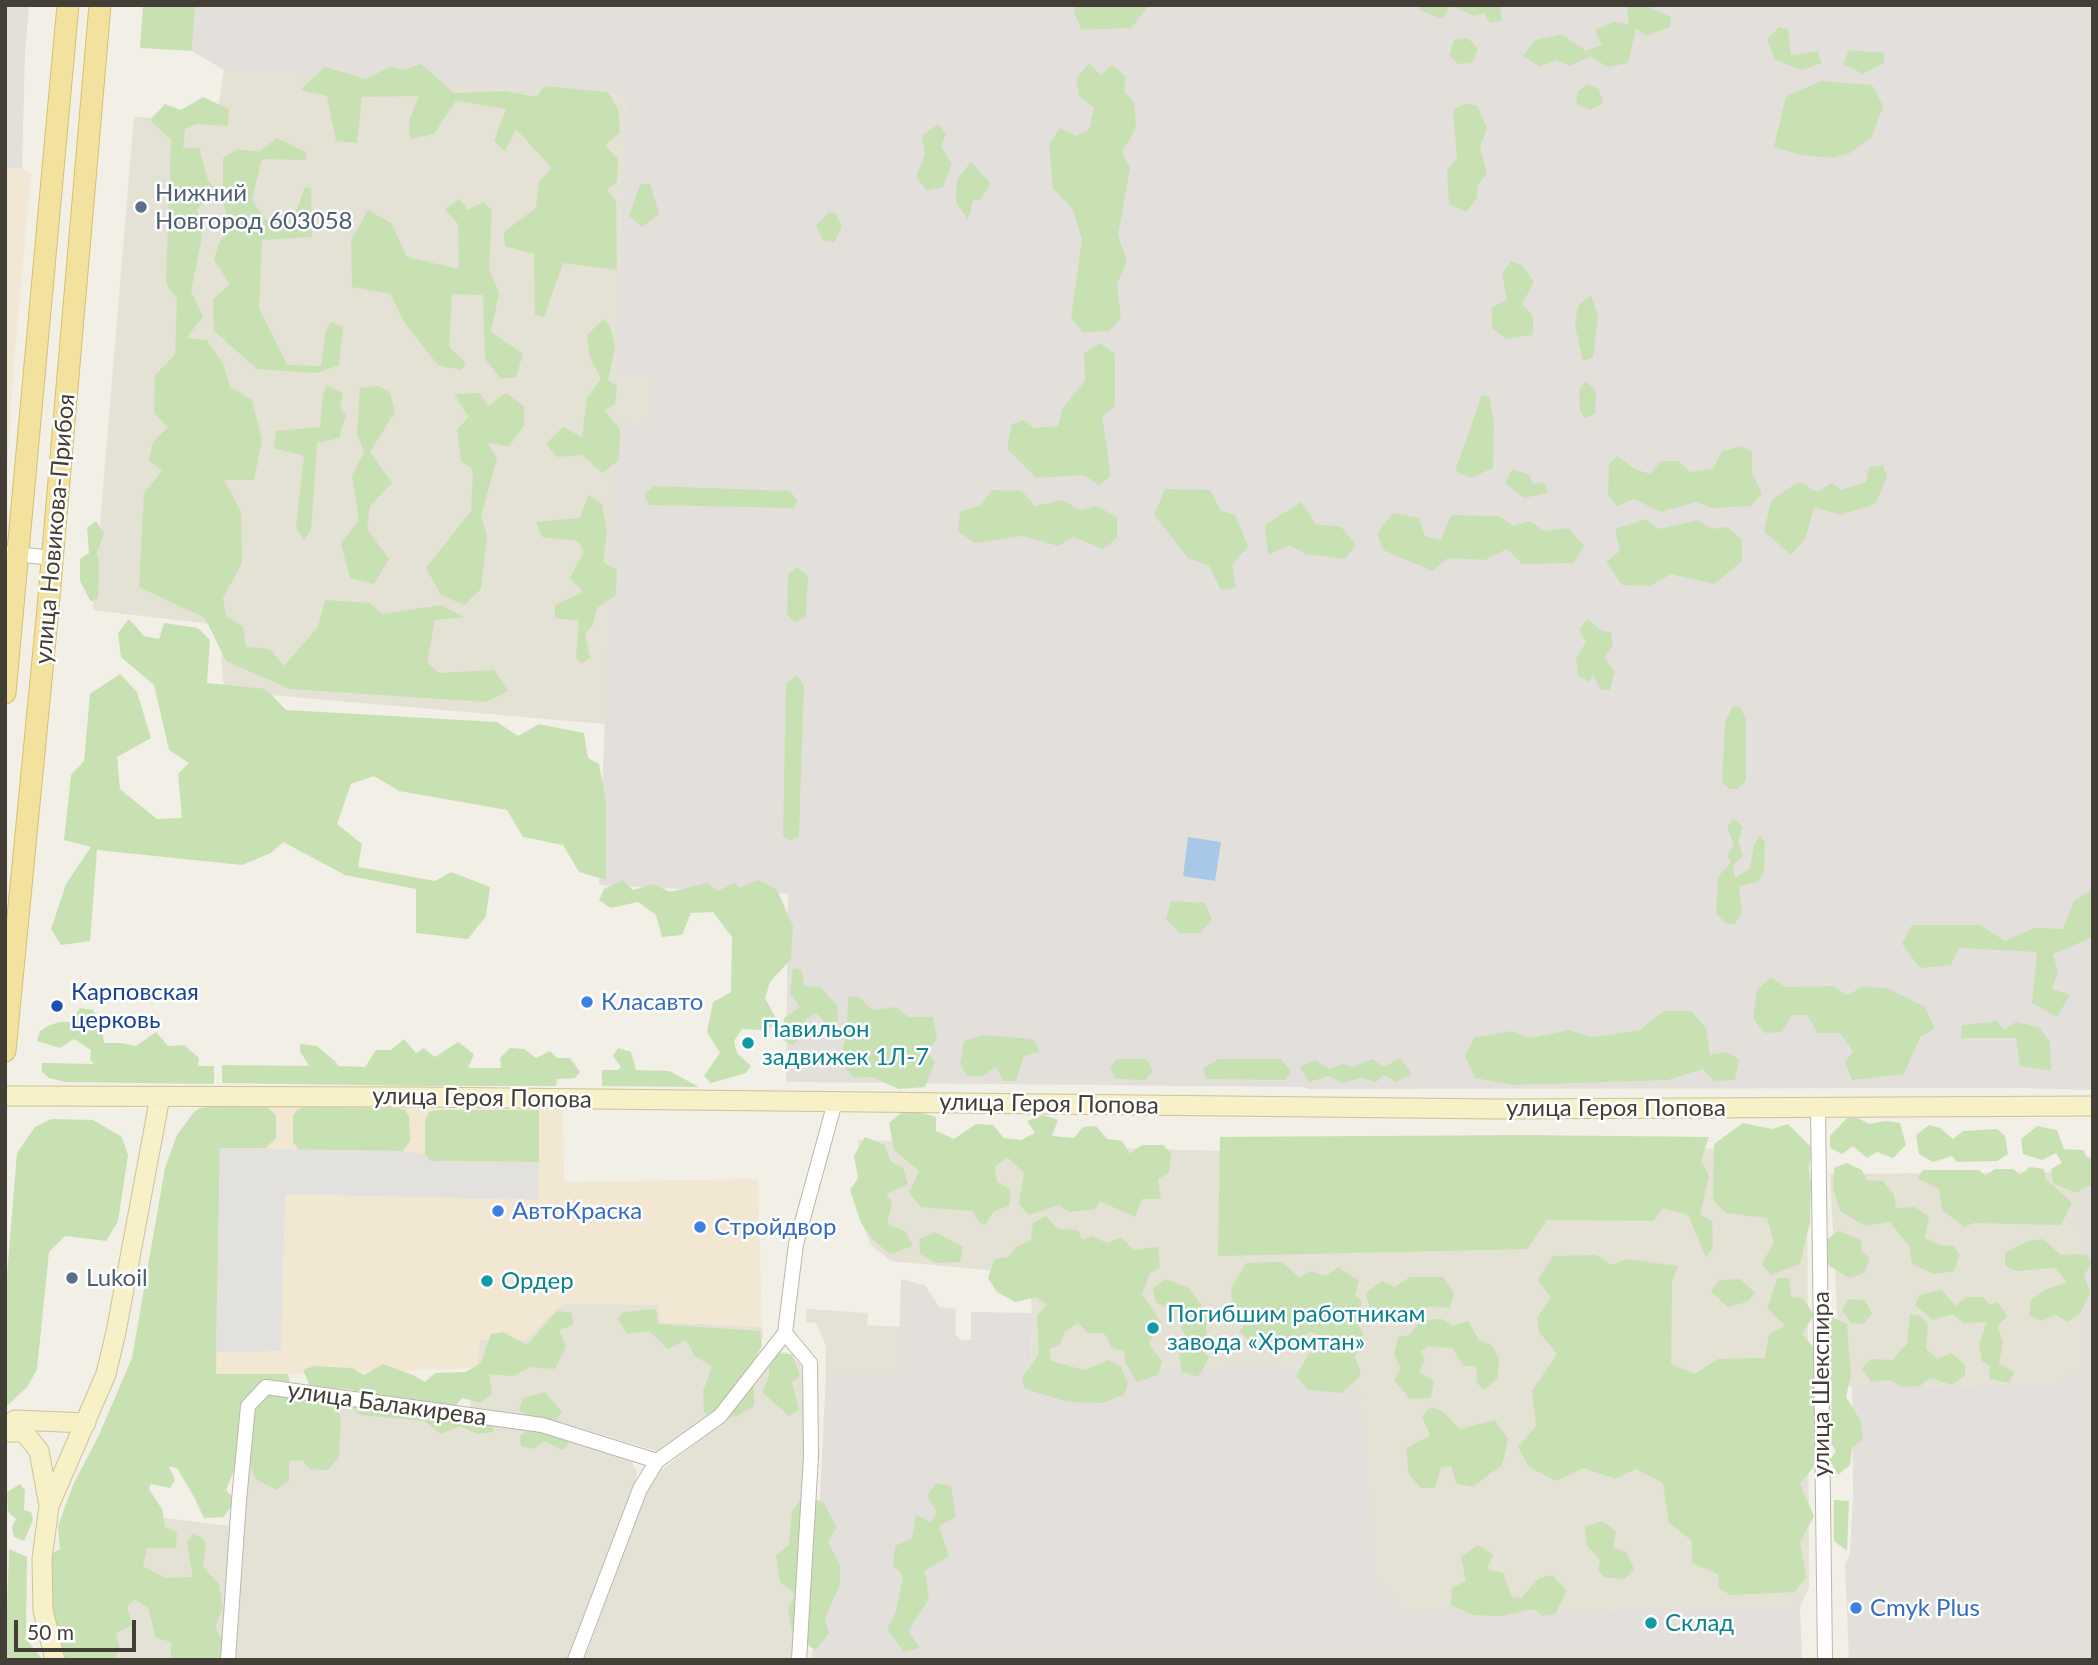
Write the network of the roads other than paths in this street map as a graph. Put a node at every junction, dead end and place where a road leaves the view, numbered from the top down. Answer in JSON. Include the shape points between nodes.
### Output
{"nodes":[{"id":1,"x":68,"y":5,"type":"edge"},
{"id":2,"x":100,"y":5,"type":"edge"},
{"id":3,"x":12,"y":553,"type":"edge"},
{"id":4,"x":53,"y":558,"type":"junction"},
{"id":5,"x":5,"y":693,"type":"edge"},
{"id":6,"x":5,"y":1051,"type":"edge"},
{"id":7,"x":5,"y":1096,"type":"edge"},
{"id":8,"x":160,"y":1097,"type":"junction"},
{"id":9,"x":835,"y":1102,"type":"junction"},
{"id":10,"x":2093,"y":1106,"type":"edge"},
{"id":11,"x":1818,"y":1107,"type":"junction"},
{"id":12,"x":785,"y":1333,"type":"junction"},
{"id":13,"x":86,"y":1423,"type":"junction"},
{"id":14,"x":5,"y":1430,"type":"edge"},
{"id":15,"x":657,"y":1461,"type":"junction"},
{"id":16,"x":49,"y":1506,"type":"junction"},
{"id":17,"x":55,"y":1660,"type":"edge"},
{"id":18,"x":228,"y":1660,"type":"edge"},
{"id":19,"x":575,"y":1660,"type":"edge"},
{"id":20,"x":799,"y":1660,"type":"edge"},
{"id":21,"x":1825,"y":1660,"type":"edge"}],
"edges":[{"from":1,"to":3,"type":"main road","name":"улица Новикова-Прибоя"},
{"from":2,"to":4,"type":"main road","name":"улица Новикова-Прибоя"},
{"from":3,"to":4,"type":"street"},
{"from":3,"to":5,"type":"main road","name":"улица Новикова-Прибоя"},
{"from":4,"to":6,"type":"main road","name":"улица Новикова-Прибоя"},
{"from":7,"to":8,"type":"street","name":"улица Героя Попова"},
{"from":8,"to":9,"type":"street","name":"улица Героя Попова"},
{"from":8,"to":13,"type":"street","via":[[116,1332],[106,1374]]},
{"from":9,"to":11,"type":"street","name":"улица Героя Попова","via":[[1497,1109]]},
{"from":9,"to":12,"type":"street","via":[[796,1244]]},
{"from":10,"to":11,"type":"street","name":"улица Героя Попова"},
{"from":11,"to":21,"type":"street","name":"улица Шекспира"},
{"from":12,"to":15,"type":"street","via":[[720,1416]]},
{"from":12,"to":20,"type":"street","via":[[810,1363],[811,1456]]},
{"from":13,"to":14,"type":"street","via":[[15,1420]]},
{"from":13,"to":16,"type":"street"},
{"from":14,"to":16,"type":"street","via":[[24,1432],[39,1451]]},
{"from":15,"to":18,"type":"street","name":"улица Балакирева","via":[[542,1425],[265,1387],[248,1406]]},
{"from":15,"to":19,"type":"street","via":[[640,1489]]},
{"from":16,"to":17,"type":"street","via":[[42,1559],[43,1610]]}]}
